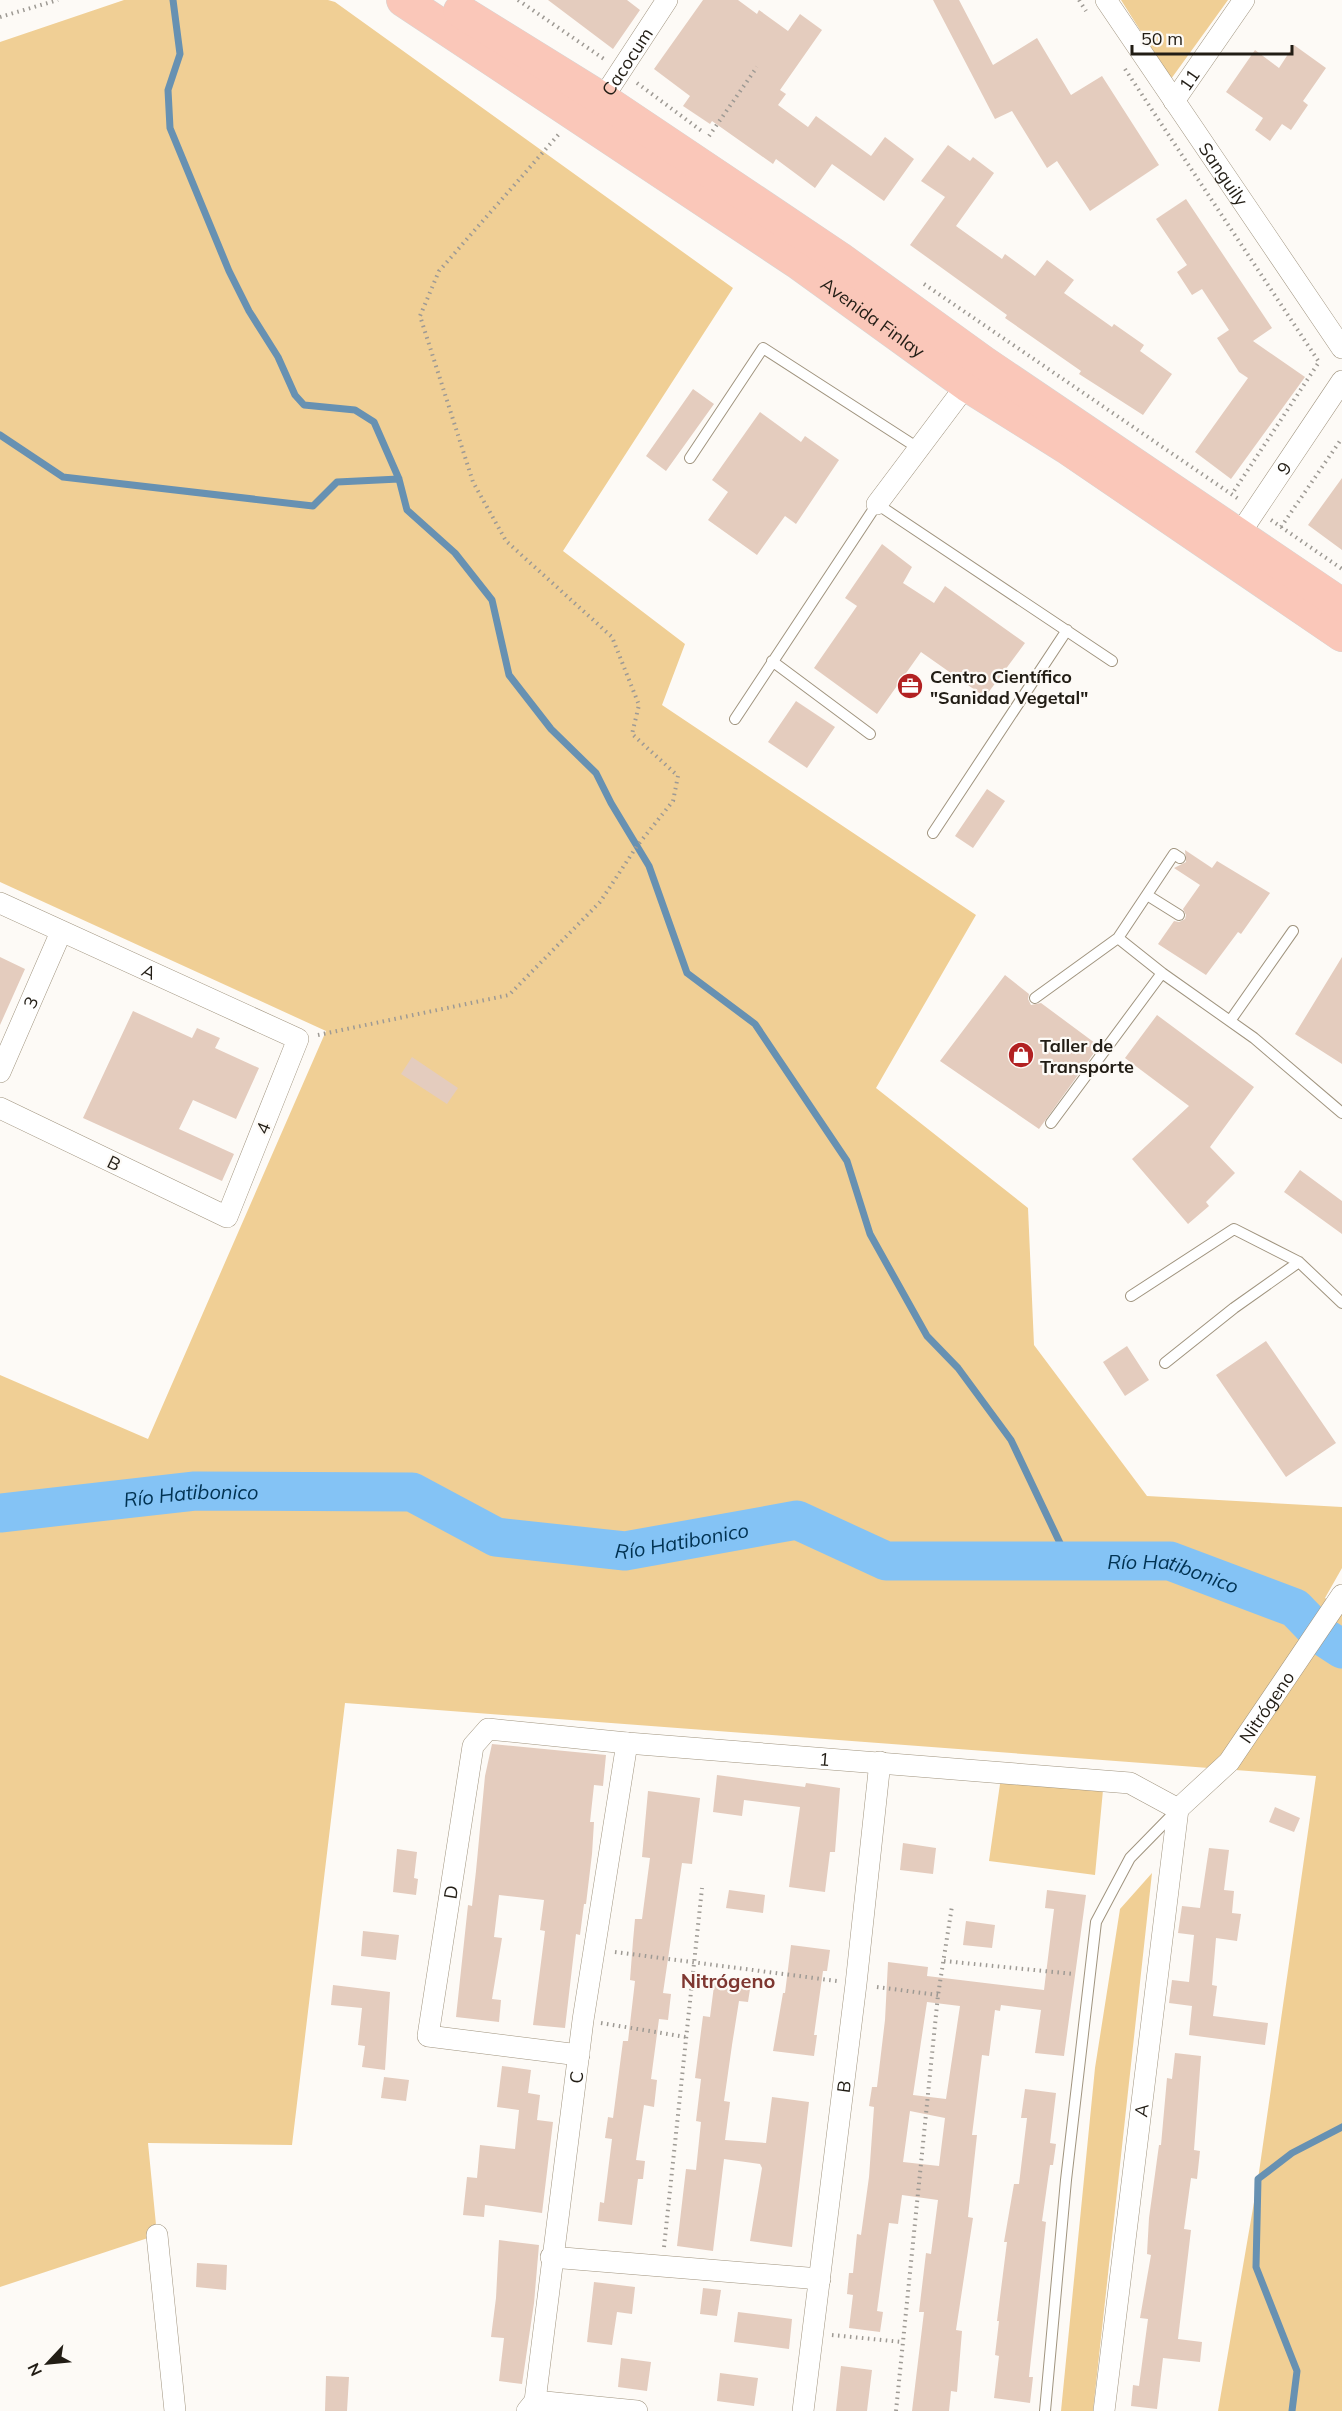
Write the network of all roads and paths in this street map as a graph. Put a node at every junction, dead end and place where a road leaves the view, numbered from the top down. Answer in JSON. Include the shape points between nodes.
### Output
{"nodes":[{"id":1,"x":58,"y":0,"type":"edge"},
{"id":2,"x":403,"y":0,"type":"edge"},
{"id":3,"x":442,"y":0,"type":"edge"},
{"id":4,"x":518,"y":0,"type":"edge"},
{"id":5,"x":667,"y":0,"type":"edge"},
{"id":6,"x":1079,"y":0,"type":"edge"},
{"id":7,"x":1106,"y":0,"type":"edge"},
{"id":8,"x":1244,"y":0,"type":"edge"},
{"id":9,"x":0,"y":17,"type":"edge"},
{"id":10,"x":1092,"y":20,"type":"dead end"},
{"id":11,"x":757,"y":67,"type":"dead end"},
{"id":12,"x":1124,"y":69,"type":"dead end"},
{"id":13,"x":620,"y":70,"type":"junction"},
{"id":14,"x":1174,"y":100,"type":"junction"},
{"id":15,"x":583,"y":118,"type":"junction"},
{"id":16,"x":709,"y":136,"type":"junction"},
{"id":17,"x":719,"y":143,"type":"dead end"},
{"id":18,"x":916,"y":278,"type":"dead end"},
{"id":19,"x":1342,"y":348,"type":"edge"},
{"id":20,"x":975,"y":373,"type":"junction"},
{"id":21,"x":1342,"y":381,"type":"edge"},
{"id":22,"x":1342,"y":438,"type":"edge"},
{"id":23,"x":918,"y":448,"type":"junction"},
{"id":24,"x":690,"y":458,"type":"dead end"},
{"id":25,"x":1232,"y":494,"type":"junction"},
{"id":26,"x":877,"y":504,"type":"junction"},
{"id":27,"x":1281,"y":527,"type":"junction"},
{"id":28,"x":1240,"y":533,"type":"junction"},
{"id":29,"x":1342,"y":569,"type":"edge"},
{"id":30,"x":1342,"y":604,"type":"edge"},
{"id":31,"x":1067,"y":630,"type":"junction"},
{"id":32,"x":1342,"y":635,"type":"edge"},
{"id":33,"x":772,"y":661,"type":"junction"},
{"id":34,"x":1112,"y":661,"type":"dead end"},
{"id":35,"x":735,"y":719,"type":"dead end"},
{"id":36,"x":870,"y":734,"type":"dead end"},
{"id":37,"x":933,"y":834,"type":"dead end"},
{"id":38,"x":1180,"y":858,"type":"dead end"},
{"id":39,"x":1147,"y":895,"type":"junction"},
{"id":40,"x":0,"y":903,"type":"edge"},
{"id":41,"x":1179,"y":915,"type":"dead end"},
{"id":42,"x":1293,"y":931,"type":"dead end"},
{"id":43,"x":61,"y":932,"type":"junction"},
{"id":44,"x":1118,"y":938,"type":"junction"},
{"id":45,"x":1162,"y":973,"type":"junction"},
{"id":46,"x":1035,"y":998,"type":"dead end"},
{"id":47,"x":1230,"y":1021,"type":"junction"},
{"id":48,"x":298,"y":1039,"type":"junction"},
{"id":49,"x":0,"y":1072,"type":"edge"},
{"id":50,"x":0,"y":1108,"type":"edge"},
{"id":51,"x":1342,"y":1113,"type":"edge"},
{"id":52,"x":1051,"y":1122,"type":"dead end"},
{"id":53,"x":227,"y":1217,"type":"joint"},
{"id":54,"x":1299,"y":1262,"type":"junction"},
{"id":55,"x":1131,"y":1296,"type":"dead end"},
{"id":56,"x":1342,"y":1303,"type":"edge"},
{"id":57,"x":1165,"y":1363,"type":"dead end"},
{"id":58,"x":1341,"y":1597,"type":"edge"},
{"id":59,"x":627,"y":1743,"type":"junction"},
{"id":60,"x":473,"y":1746,"type":"joint"},
{"id":61,"x":880,"y":1762,"type":"junction"},
{"id":62,"x":1178,"y":1809,"type":"junction"},
{"id":63,"x":702,"y":1888,"type":"dead end"},
{"id":64,"x":952,"y":1906,"type":"dead end"},
{"id":65,"x":593,"y":1948,"type":"junction"},
{"id":66,"x":944,"y":1961,"type":"junction"},
{"id":67,"x":694,"y":1963,"type":"junction"},
{"id":68,"x":1090,"y":1975,"type":"junction"},
{"id":69,"x":856,"y":1984,"type":"junction"},
{"id":70,"x":938,"y":1995,"type":"junction"},
{"id":71,"x":583,"y":2020,"type":"junction"},
{"id":72,"x":686,"y":2037,"type":"junction"},
{"id":73,"x":579,"y":2055,"type":"junction"},
{"id":74,"x":157,"y":2235,"type":"dead end"},
{"id":75,"x":551,"y":2257,"type":"junction"},
{"id":76,"x":662,"y":2266,"type":"junction"},
{"id":77,"x":820,"y":2279,"type":"junction"},
{"id":78,"x":813,"y":2332,"type":"junction"},
{"id":79,"x":902,"y":2342,"type":"junction"},
{"id":80,"x":531,"y":2406,"type":"edge"},
{"id":81,"x":175,"y":2411,"type":"edge"},
{"id":82,"x":637,"y":2411,"type":"edge"},
{"id":83,"x":803,"y":2411,"type":"edge"},
{"id":84,"x":896,"y":2411,"type":"edge"},
{"id":85,"x":1045,"y":2411,"type":"edge"},
{"id":86,"x":1104,"y":2411,"type":"edge"}],
"edges":[{"from":1,"to":9,"type":"path"},
{"from":2,"to":15,"type":"main road","name":"Avenida Finlay"},
{"from":3,"to":15,"type":"main road","name":"Avenida Finlay"},
{"from":4,"to":13,"type":"path"},
{"from":5,"to":13,"type":"street","name":"Cacocum"},
{"from":6,"to":10,"type":"path"},
{"from":7,"to":14,"type":"street","name":"Sanguily"},
{"from":8,"to":14,"type":"street","name":"11"},
{"from":11,"to":16,"type":"path"},
{"from":12,"to":25,"type":"path","via":[[1319,362]]},
{"from":13,"to":15,"type":"street","name":"Cacocum"},
{"from":13,"to":16,"type":"path"},
{"from":14,"to":19,"type":"street","name":"Sanguily"},
{"from":15,"to":20,"type":"main road","name":"Avenida Finlay","via":[[839,258]]},
{"from":15,"to":48,"type":"path","via":[[439,271],[420,316],[473,482],[506,541],[612,638],[639,705],[632,734],[678,776],[673,801],[600,902],[509,995]]},
{"from":16,"to":17,"type":"path"},
{"from":18,"to":25,"type":"path"},
{"from":20,"to":23,"type":"street"},
{"from":20,"to":28,"type":"main road","name":"Avenida Finlay"},
{"from":21,"to":28,"type":"street","name":"9"},
{"from":22,"to":27,"type":"path"},
{"from":23,"to":24,"type":"lane","via":[[763,348]]},
{"from":23,"to":26,"type":"street"},
{"from":25,"to":28,"type":"path"},
{"from":26,"to":31,"type":"lane"},
{"from":26,"to":33,"type":"lane"},
{"from":27,"to":28,"type":"path"},
{"from":27,"to":29,"type":"path"},
{"from":28,"to":30,"type":"main road","name":"Avenida Finlay"},
{"from":28,"to":32,"type":"main road","name":"Avenida Finlay"},
{"from":31,"to":34,"type":"lane"},
{"from":31,"to":37,"type":"lane"},
{"from":33,"to":35,"type":"lane"},
{"from":33,"to":36,"type":"lane"},
{"from":38,"to":39,"type":"lane","via":[[1174,854]]},
{"from":39,"to":41,"type":"lane"},
{"from":39,"to":44,"type":"lane"},
{"from":40,"to":43,"type":"street","name":"A"},
{"from":42,"to":47,"type":"lane"},
{"from":43,"to":48,"type":"street","name":"A"},
{"from":43,"to":49,"type":"street","name":"3"},
{"from":44,"to":45,"type":"lane"},
{"from":44,"to":46,"type":"lane"},
{"from":45,"to":47,"type":"lane"},
{"from":45,"to":52,"type":"lane"},
{"from":47,"to":51,"type":"lane"},
{"from":48,"to":53,"type":"street","name":"4"},
{"from":50,"to":53,"type":"street","name":"B"},
{"from":54,"to":55,"type":"lane","via":[[1234,1229]]},
{"from":54,"to":56,"type":"lane"},
{"from":54,"to":57,"type":"lane"},
{"from":58,"to":62,"type":"street","name":"Nitrógeno","via":[[1229,1762]]},
{"from":59,"to":60,"type":"street","name":"1","via":[[488,1729]]},
{"from":59,"to":61,"type":"street","name":"1"},
{"from":59,"to":65,"type":"street","name":"C"},
{"from":60,"to":73,"type":"street","name":"D","via":[[428,2036]]},
{"from":61,"to":62,"type":"street","name":"1","via":[[1130,1783]]},
{"from":61,"to":69,"type":"street","name":"B"},
{"from":62,"to":68,"type":"lane","via":[[1130,1858],[1105,1904],[1096,1922]]},
{"from":62,"to":86,"type":"street","name":"A"},
{"from":63,"to":67,"type":"path"},
{"from":64,"to":66,"type":"path"},
{"from":65,"to":67,"type":"path"},
{"from":65,"to":71,"type":"street","name":"C"},
{"from":66,"to":68,"type":"path"},
{"from":66,"to":70,"type":"path"},
{"from":67,"to":69,"type":"path"},
{"from":67,"to":72,"type":"path"},
{"from":68,"to":85,"type":"lane"},
{"from":69,"to":70,"type":"path"},
{"from":69,"to":77,"type":"street","name":"B"},
{"from":70,"to":79,"type":"path"},
{"from":71,"to":72,"type":"path"},
{"from":71,"to":73,"type":"street","name":"C"},
{"from":72,"to":76,"type":"path"},
{"from":73,"to":75,"type":"street","name":"C"},
{"from":74,"to":81,"type":"street"},
{"from":75,"to":76,"type":"street"},
{"from":75,"to":80,"type":"street","name":"C"},
{"from":76,"to":77,"type":"street"},
{"from":77,"to":78,"type":"street","name":"B"},
{"from":78,"to":79,"type":"path"},
{"from":78,"to":83,"type":"street","name":"B"},
{"from":79,"to":84,"type":"path"},
{"from":80,"to":82,"type":"street"}]}
